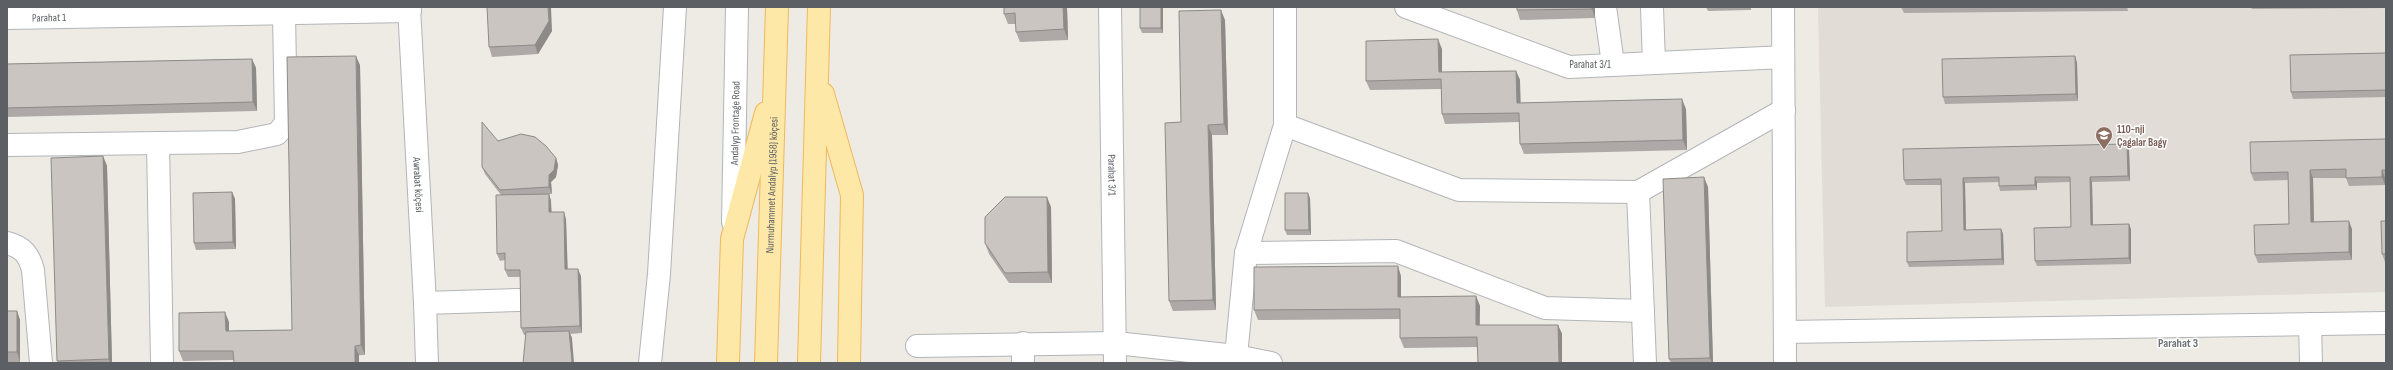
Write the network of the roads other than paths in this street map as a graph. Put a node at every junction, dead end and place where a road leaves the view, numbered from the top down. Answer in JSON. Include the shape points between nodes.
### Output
{"nodes":[{"id":1,"x":675,"y":7,"type":"edge"},
{"id":2,"x":737,"y":7,"type":"edge"},
{"id":3,"x":777,"y":7,"type":"edge"},
{"id":4,"x":819,"y":7,"type":"edge"},
{"id":5,"x":1110,"y":7,"type":"edge"},
{"id":6,"x":1285,"y":7,"type":"edge"},
{"id":7,"x":1406,"y":7,"type":"edge"},
{"id":8,"x":1605,"y":7,"type":"edge"},
{"id":9,"x":1652,"y":7,"type":"edge"},
{"id":10,"x":1783,"y":7,"type":"edge"},
{"id":11,"x":409,"y":9,"type":"edge"},
{"id":12,"x":291,"y":11,"type":"edge"},
{"id":13,"x":90,"y":12,"type":"edge"},
{"id":14,"x":7,"y":18,"type":"edge"},
{"id":15,"x":1783,"y":57,"type":"junction"},
{"id":16,"x":1654,"y":63,"type":"junction"},
{"id":17,"x":1613,"y":64,"type":"junction"},
{"id":18,"x":776,"y":73,"type":"junction"},
{"id":19,"x":817,"y":73,"type":"junction"},
{"id":20,"x":1784,"y":110,"type":"junction"},
{"id":21,"x":1285,"y":125,"type":"junction"},
{"id":22,"x":158,"y":143,"type":"junction"},
{"id":23,"x":7,"y":144,"type":"edge"},
{"id":24,"x":1638,"y":192,"type":"junction"},
{"id":25,"x":732,"y":239,"type":"junction"},
{"id":26,"x":7,"y":243,"type":"edge"},
{"id":27,"x":1246,"y":253,"type":"junction"},
{"id":28,"x":519,"y":300,"type":"edge"},
{"id":29,"x":425,"y":303,"type":"junction"},
{"id":30,"x":1643,"y":311,"type":"junction"},
{"id":31,"x":2386,"y":323,"type":"edge"},
{"id":32,"x":2310,"y":324,"type":"junction"},
{"id":33,"x":1785,"y":332,"type":"junction"},
{"id":34,"x":917,"y":346,"type":"dead end"},
{"id":35,"x":1023,"y":353,"type":"edge"},
{"id":36,"x":1116,"y":353,"type":"edge"},
{"id":37,"x":945,"y":354,"type":"edge"},
{"id":38,"x":1236,"y":356,"type":"junction"},
{"id":39,"x":41,"y":363,"type":"edge"},
{"id":40,"x":162,"y":363,"type":"edge"},
{"id":41,"x":426,"y":363,"type":"edge"},
{"id":42,"x":650,"y":363,"type":"edge"},
{"id":43,"x":728,"y":363,"type":"edge"},
{"id":44,"x":766,"y":363,"type":"edge"},
{"id":45,"x":809,"y":363,"type":"edge"},
{"id":46,"x":849,"y":363,"type":"edge"},
{"id":47,"x":1271,"y":363,"type":"edge"},
{"id":48,"x":1645,"y":363,"type":"edge"},
{"id":49,"x":1785,"y":363,"type":"edge"},
{"id":50,"x":2311,"y":363,"type":"edge"}],
"edges":[{"from":1,"to":42,"type":"street","via":[[659,274]]},
{"from":2,"to":25,"type":"street","name":"Andalyp Frontage Road"},
{"from":3,"to":18,"type":"main road","name":"Nurmuhammet Andalyp (1958) köçesi"},
{"from":4,"to":19,"type":"main road"},
{"from":5,"to":36,"type":"street","name":"Parahat 3/1"},
{"from":6,"to":21,"type":"street"},
{"from":7,"to":17,"type":"street","name":"Parahat 3/1","via":[[1569,67]]},
{"from":8,"to":17,"type":"street"},
{"from":9,"to":16,"type":"street"},
{"from":10,"to":15,"type":"street"},
{"from":11,"to":12,"type":"street","name":"Parahat 1"},
{"from":11,"to":29,"type":"street","name":"Awrabat köçesi"},
{"from":12,"to":13,"type":"street","name":"Parahat 1"},
{"from":12,"to":22,"type":"street","via":[[286,124],[277,134],[238,142]]},
{"from":13,"to":14,"type":"street","name":"Parahat 1"},
{"from":15,"to":16,"type":"street","name":"Parahat 3/1"},
{"from":15,"to":20,"type":"street"},
{"from":16,"to":17,"type":"street","name":"Parahat 3/1"},
{"from":18,"to":25,"type":"main road"},
{"from":18,"to":44,"type":"main road","name":"Nurmuhammet Andalyp (1958) köçesi"},
{"from":19,"to":45,"type":"main road"},
{"from":19,"to":46,"type":"main road","via":[[852,195]]},
{"from":20,"to":24,"type":"street"},
{"from":20,"to":33,"type":"street"},
{"from":21,"to":24,"type":"street","via":[[1459,190]]},
{"from":21,"to":27,"type":"street"},
{"from":22,"to":23,"type":"street"},
{"from":22,"to":40,"type":"street"},
{"from":24,"to":30,"type":"street"},
{"from":25,"to":43,"type":"main road"},
{"from":26,"to":39,"type":"street","via":[[18,246],[29,256],[33,270]]},
{"from":27,"to":30,"type":"street","via":[[1396,251],[1544,308]]},
{"from":27,"to":38,"type":"street"},
{"from":28,"to":29,"type":"street"},
{"from":29,"to":41,"type":"street","name":"Awrabat köçesi"},
{"from":30,"to":48,"type":"street"},
{"from":31,"to":32,"type":"street"},
{"from":32,"to":33,"type":"street"},
{"from":32,"to":50,"type":"street"},
{"from":33,"to":49,"type":"street"},
{"from":34,"to":37,"type":"street"},
{"from":35,"to":36,"type":"street"},
{"from":35,"to":37,"type":"street"},
{"from":36,"to":38,"type":"street"},
{"from":38,"to":47,"type":"street"}]}
